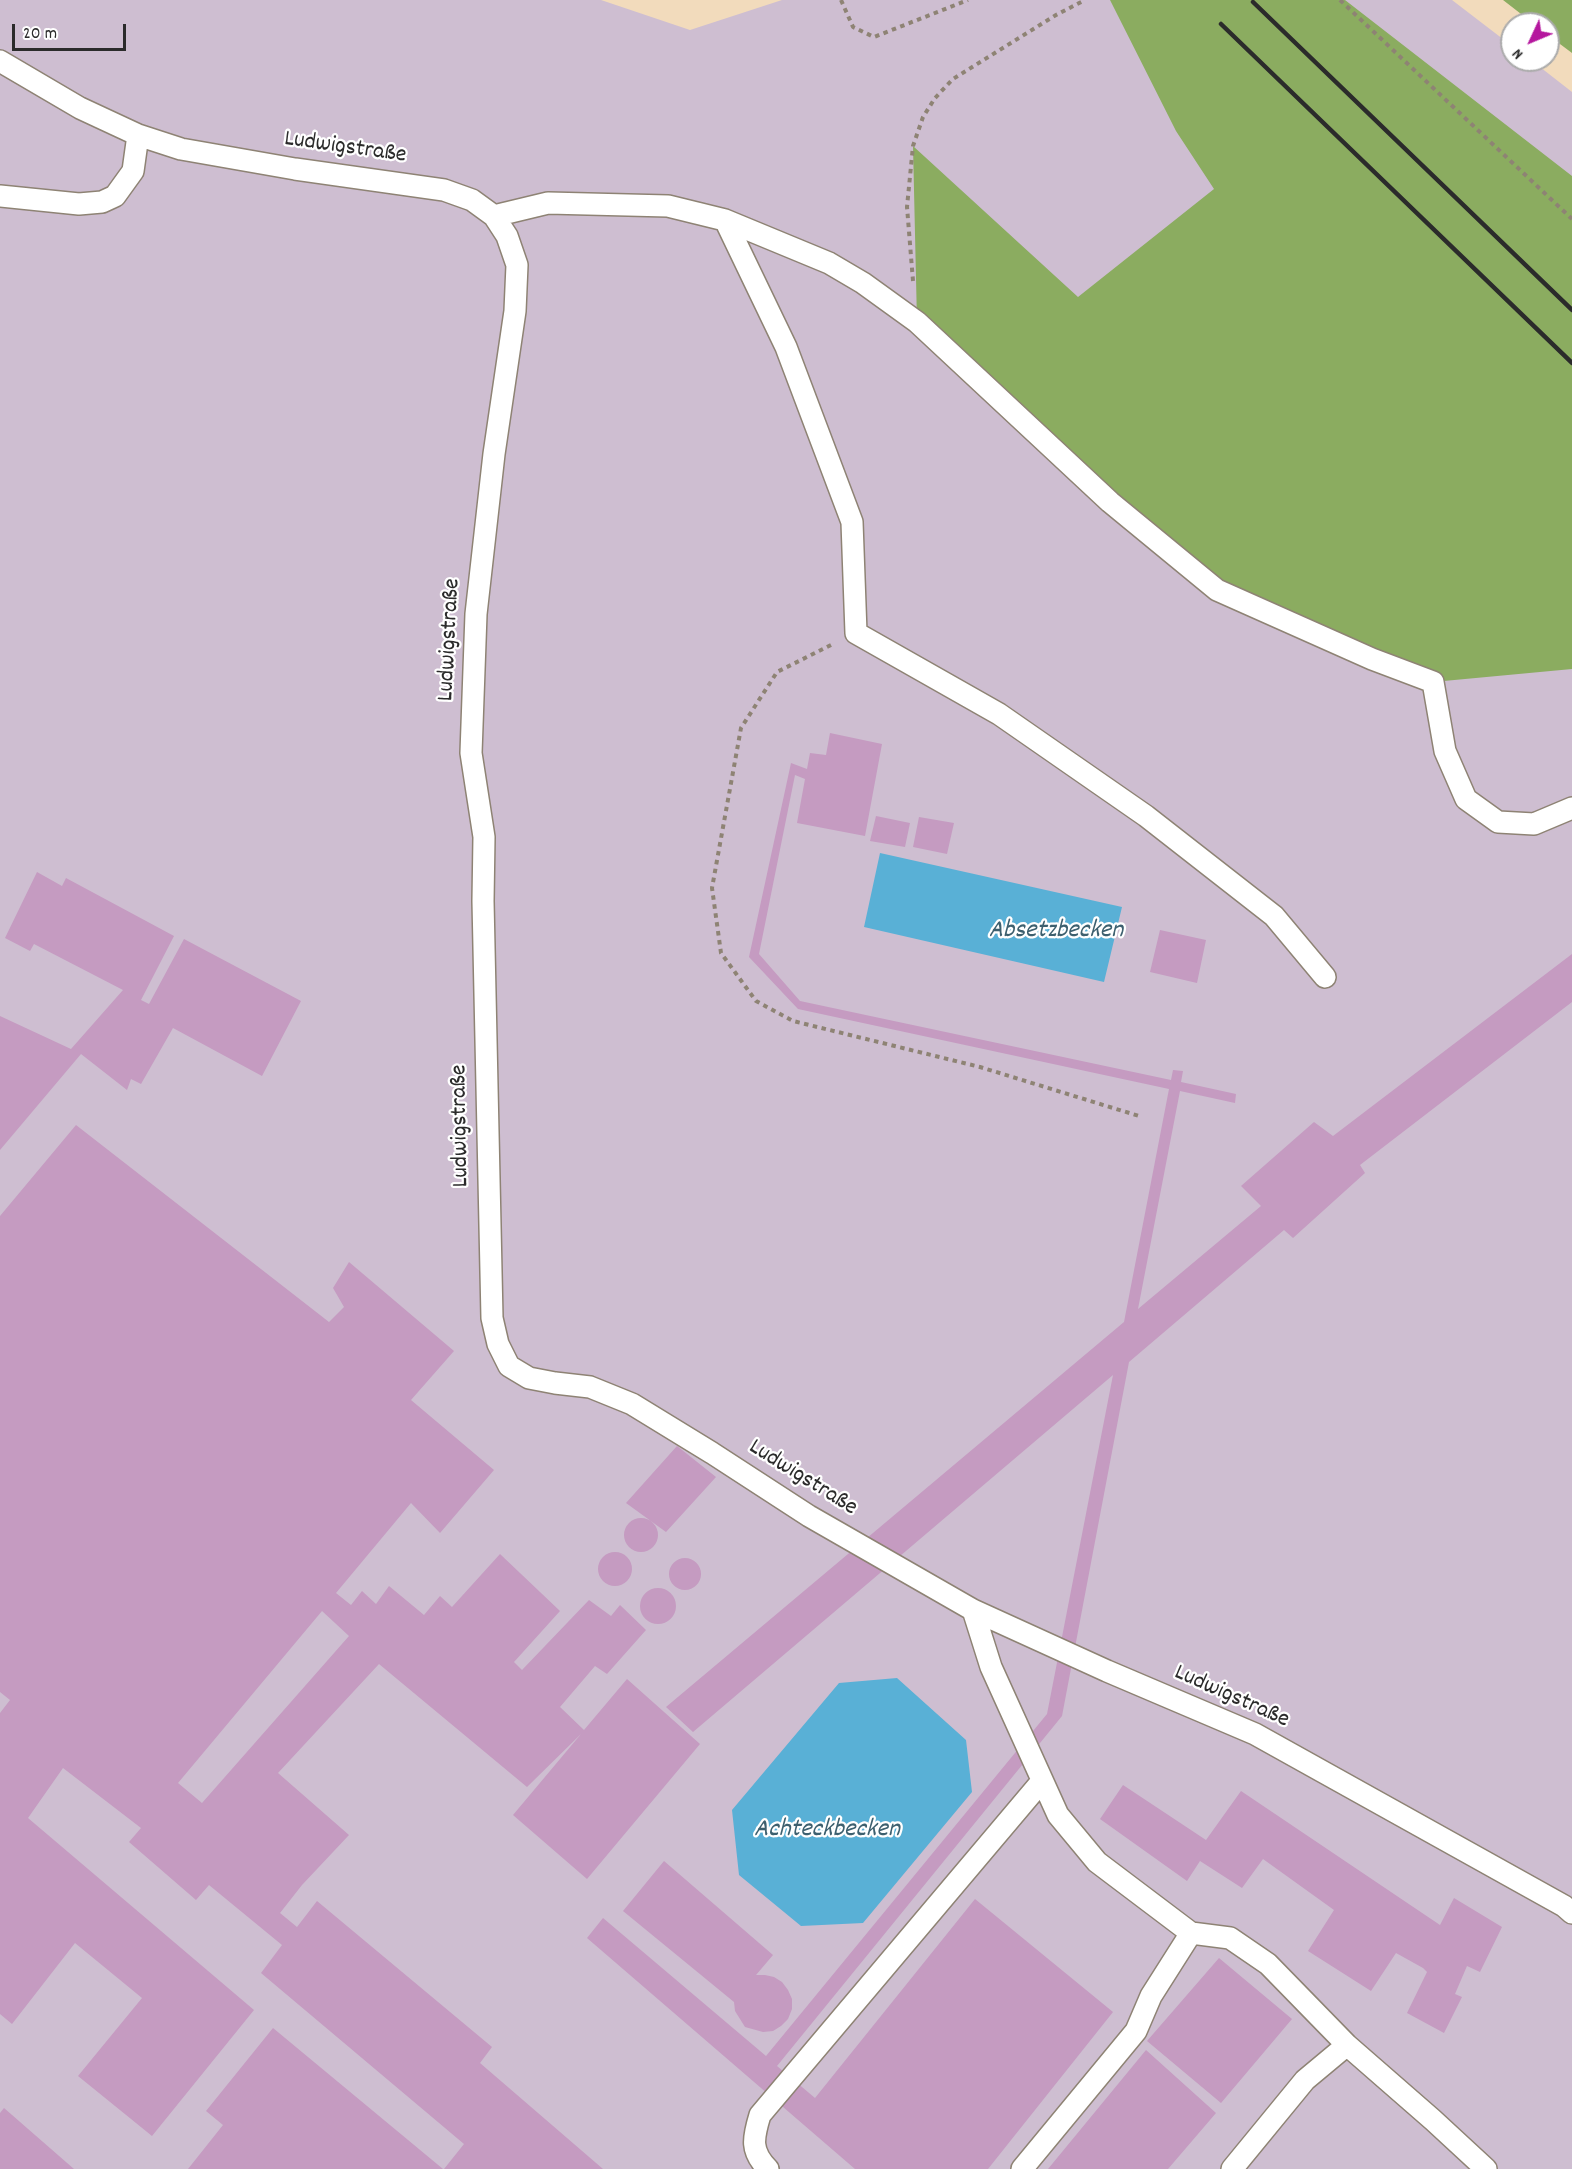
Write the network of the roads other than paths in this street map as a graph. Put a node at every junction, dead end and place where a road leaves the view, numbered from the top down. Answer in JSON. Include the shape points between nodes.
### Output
{"nodes":[{"id":1,"x":0,"y":61,"type":"edge"},
{"id":2,"x":138,"y":135,"type":"junction"},
{"id":3,"x":0,"y":196,"type":"edge"},
{"id":4,"x":494,"y":216,"type":"junction"},
{"id":5,"x":725,"y":220,"type":"junction"},
{"id":6,"x":1572,"y":808,"type":"edge"},
{"id":7,"x":1325,"y":977,"type":"dead end"},
{"id":8,"x":974,"y":1610,"type":"junction"},
{"id":9,"x":1042,"y":1781,"type":"junction"},
{"id":10,"x":1572,"y":1913,"type":"edge"},
{"id":11,"x":1191,"y":1933,"type":"junction"},
{"id":12,"x":1347,"y":2045,"type":"junction"},
{"id":13,"x":768,"y":2169,"type":"edge"},
{"id":14,"x":1022,"y":2169,"type":"edge"},
{"id":15,"x":1232,"y":2169,"type":"edge"},
{"id":16,"x":1486,"y":2169,"type":"edge"}],
"edges":[{"from":1,"to":2,"type":"lane","name":"Ludwigstraße","via":[[80,108]]},
{"from":2,"to":3,"type":"lane","via":[[133,171],[115,196],[102,202],[79,204]]},
{"from":2,"to":4,"type":"lane","name":"Ludwigstraße","via":[[192,151],[444,190],[472,200]]},
{"from":4,"to":5,"type":"lane","via":[[548,202],[668,206]]},
{"from":4,"to":8,"type":"lane","name":"Ludwigstraße","via":[[507,236],[517,265],[515,311],[476,614],[471,753],[484,837],[492,1318],[498,1344],[510,1366],[529,1378],[590,1387],[632,1404],[809,1516]]},
{"from":5,"to":6,"type":"lane","via":[[829,263],[917,322],[1110,502],[1217,590],[1433,682],[1445,751],[1466,799],[1498,822],[1534,824]]},
{"from":5,"to":7,"type":"lane","via":[[786,346],[852,522],[856,633],[999,714],[1146,816],[1274,916]]},
{"from":8,"to":9,"type":"lane","via":[[991,1667]]},
{"from":8,"to":10,"type":"lane","name":"Ludwigstraße","via":[[1255,1734]]},
{"from":9,"to":11,"type":"lane","via":[[1058,1815],[1097,1862]]},
{"from":9,"to":13,"type":"lane","via":[[760,2115],[753,2140],[760,2161]]},
{"from":11,"to":12,"type":"lane","via":[[1230,1938],[1268,1964]]},
{"from":11,"to":14,"type":"lane","via":[[1151,1996],[1136,2031]]},
{"from":12,"to":15,"type":"lane","via":[[1305,2080]]},
{"from":12,"to":16,"type":"lane"}]}
